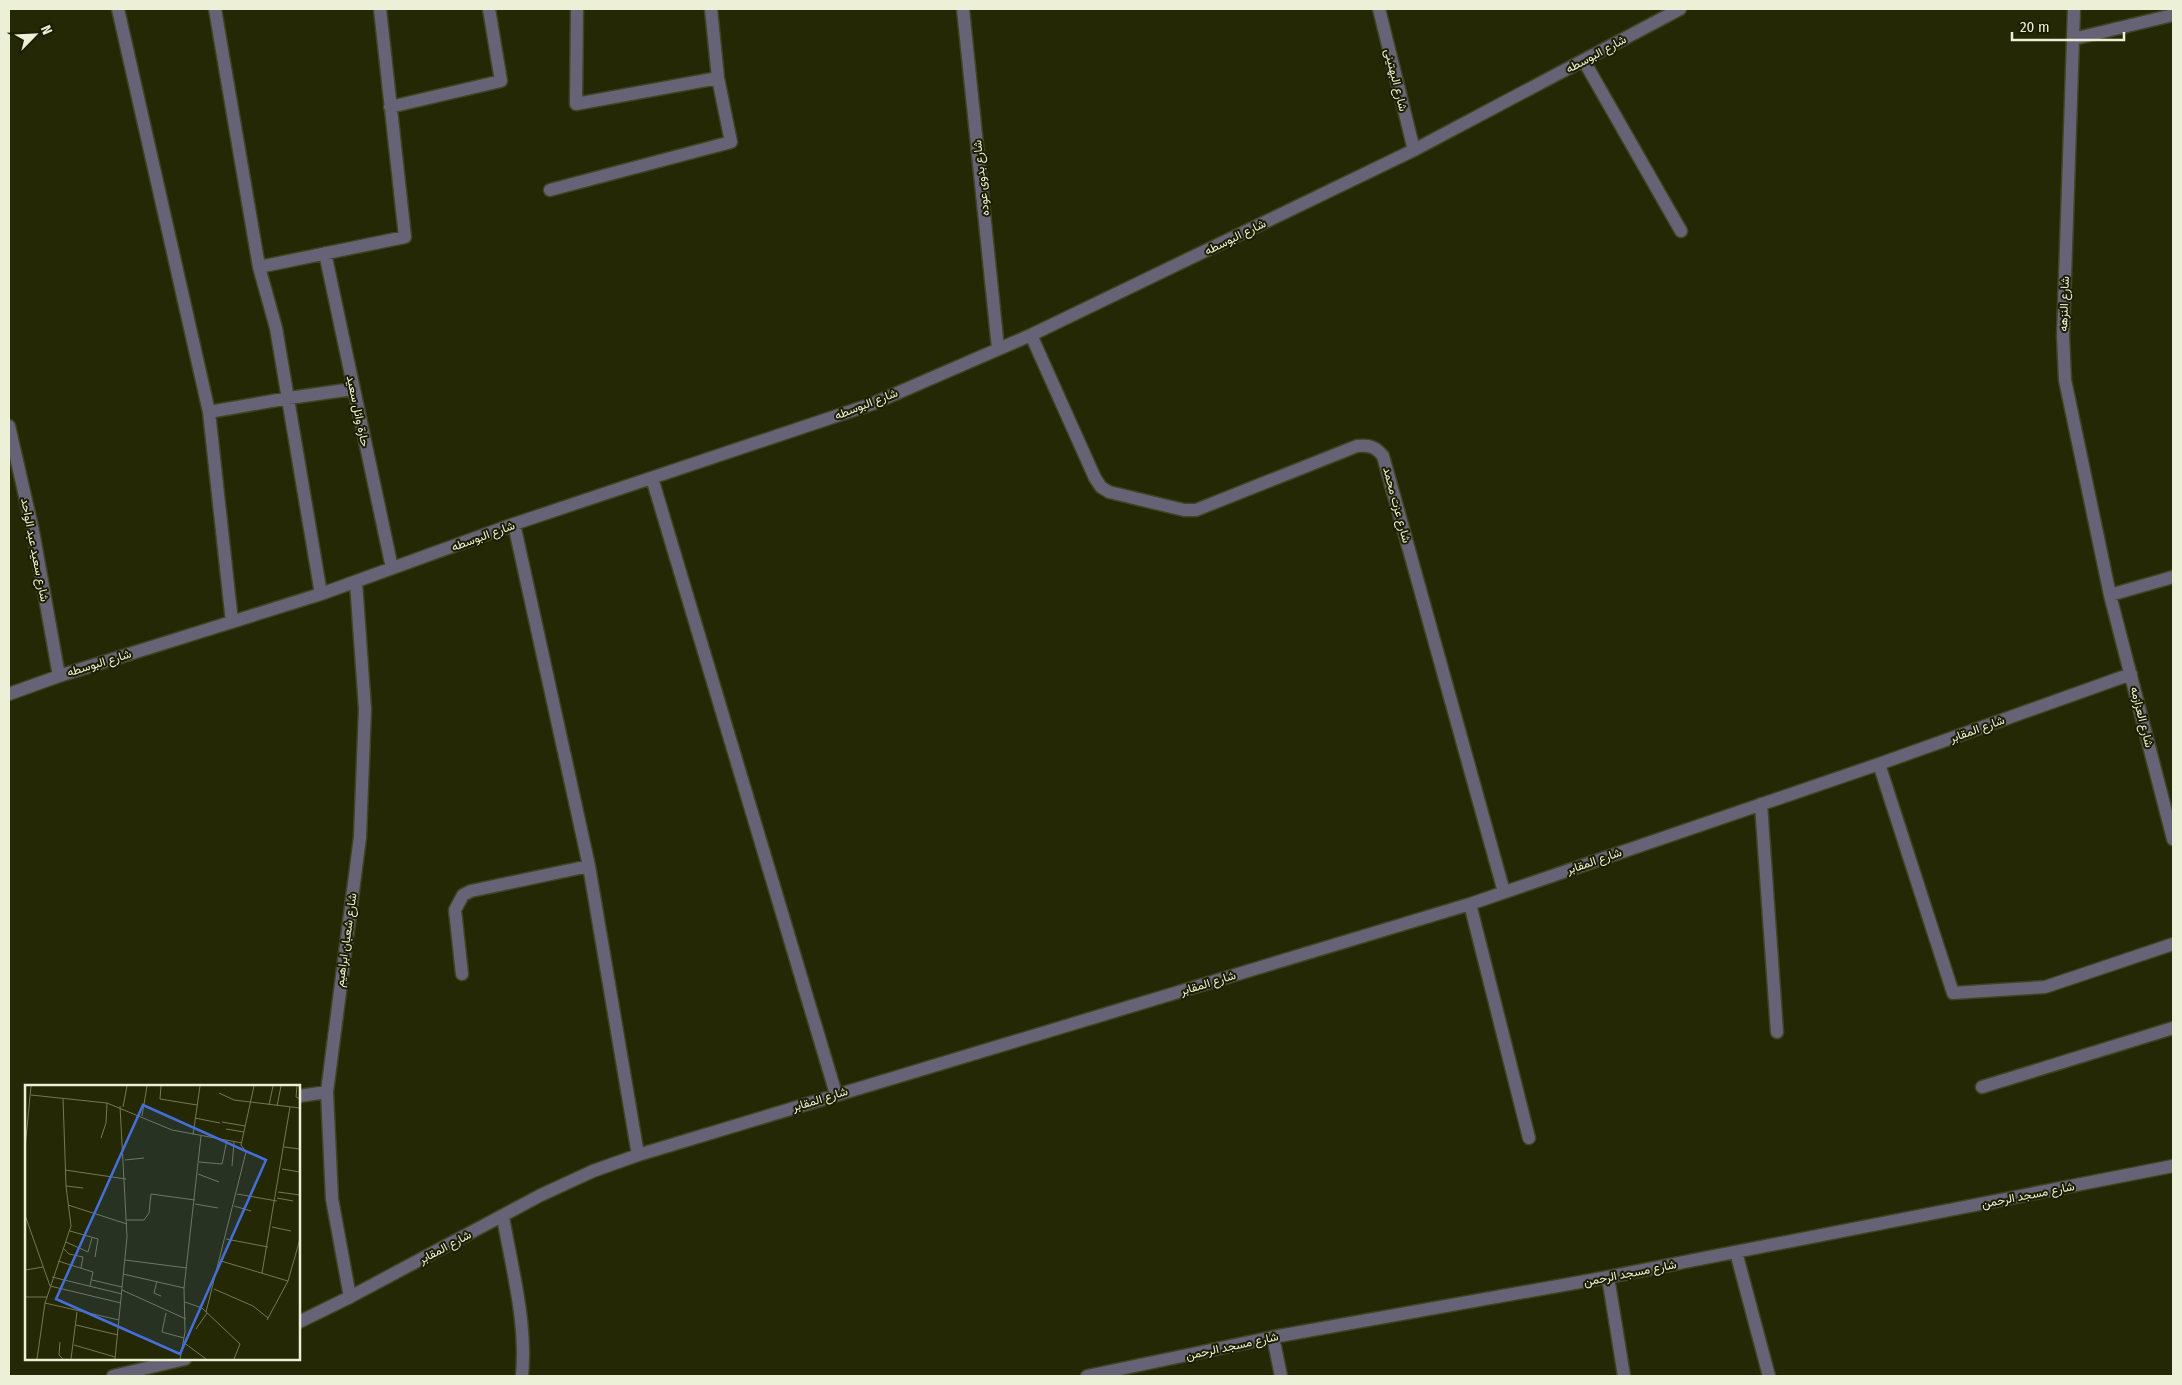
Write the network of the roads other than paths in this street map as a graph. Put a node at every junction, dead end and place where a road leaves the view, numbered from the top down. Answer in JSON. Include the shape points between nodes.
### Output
{"nodes":[{"id":1,"x":118,"y":9,"type":"edge"},
{"id":2,"x":215,"y":9,"type":"edge"},
{"id":3,"x":380,"y":9,"type":"edge"},
{"id":4,"x":489,"y":9,"type":"edge"},
{"id":5,"x":577,"y":9,"type":"edge"},
{"id":6,"x":710,"y":9,"type":"edge"},
{"id":7,"x":963,"y":9,"type":"edge"},
{"id":8,"x":1379,"y":9,"type":"edge"},
{"id":9,"x":1680,"y":9,"type":"edge"},
{"id":10,"x":2074,"y":9,"type":"edge"},
{"id":11,"x":2173,"y":15,"type":"edge"},
{"id":12,"x":2073,"y":39,"type":"junction"},
{"id":13,"x":1584,"y":61,"type":"junction"},
{"id":14,"x":718,"y":78,"type":"junction"},
{"id":15,"x":390,"y":107,"type":"junction"},
{"id":16,"x":1414,"y":150,"type":"junction"},
{"id":17,"x":550,"y":190,"type":"dead end"},
{"id":18,"x":1681,"y":231,"type":"dead end"},
{"id":19,"x":324,"y":253,"type":"junction"},
{"id":20,"x":258,"y":267,"type":"junction"},
{"id":21,"x":1031,"y":335,"type":"junction"},
{"id":22,"x":998,"y":348,"type":"junction"},
{"id":23,"x":353,"y":389,"type":"junction"},
{"id":24,"x":289,"y":398,"type":"junction"},
{"id":25,"x":209,"y":412,"type":"junction"},
{"id":26,"x":9,"y":426,"type":"edge"},
{"id":27,"x":652,"y":478,"type":"junction"},
{"id":28,"x":514,"y":524,"type":"junction"},
{"id":29,"x":392,"y":568,"type":"junction"},
{"id":30,"x":2173,"y":577,"type":"edge"},
{"id":31,"x":356,"y":582,"type":"junction"},
{"id":32,"x":321,"y":594,"type":"junction"},
{"id":33,"x":2110,"y":595,"type":"junction"},
{"id":34,"x":232,"y":622,"type":"junction"},
{"id":35,"x":2131,"y":674,"type":"junction"},
{"id":36,"x":59,"y":676,"type":"junction"},
{"id":37,"x":9,"y":694,"type":"edge"},
{"id":38,"x":1879,"y":764,"type":"junction"},
{"id":39,"x":1760,"y":804,"type":"junction"},
{"id":40,"x":2173,"y":839,"type":"edge"},
{"id":41,"x":589,"y":866,"type":"junction"},
{"id":42,"x":1504,"y":892,"type":"junction"},
{"id":43,"x":1470,"y":904,"type":"junction"},
{"id":44,"x":2173,"y":944,"type":"edge"},
{"id":45,"x":462,"y":974,"type":"dead end"},
{"id":46,"x":2173,"y":1028,"type":"edge"},
{"id":47,"x":1777,"y":1032,"type":"dead end"},
{"id":48,"x":1982,"y":1087,"type":"dead end"},
{"id":49,"x":327,"y":1092,"type":"junction"},
{"id":50,"x":836,"y":1094,"type":"junction"},
{"id":51,"x":300,"y":1096,"type":"edge"},
{"id":52,"x":1529,"y":1138,"type":"dead end"},
{"id":53,"x":638,"y":1155,"type":"junction"},
{"id":54,"x":2173,"y":1166,"type":"edge"},
{"id":55,"x":503,"y":1217,"type":"junction"},
{"id":56,"x":1736,"y":1252,"type":"junction"},
{"id":57,"x":1608,"y":1277,"type":"junction"},
{"id":58,"x":350,"y":1297,"type":"junction"},
{"id":59,"x":300,"y":1322,"type":"edge"},
{"id":60,"x":1273,"y":1337,"type":"junction"},
{"id":61,"x":167,"y":1361,"type":"edge"},
{"id":62,"x":119,"y":1375,"type":"edge"},
{"id":63,"x":522,"y":1376,"type":"edge"},
{"id":64,"x":1087,"y":1376,"type":"edge"},
{"id":65,"x":1282,"y":1376,"type":"edge"},
{"id":66,"x":1624,"y":1376,"type":"edge"},
{"id":67,"x":1769,"y":1376,"type":"edge"}],
"edges":[{"from":1,"to":25,"type":"street"},
{"from":2,"to":20,"type":"street"},
{"from":3,"to":15,"type":"street"},
{"from":4,"to":15,"type":"street","via":[[501,81]]},
{"from":5,"to":14,"type":"street","via":[[576,104]]},
{"from":6,"to":14,"type":"street"},
{"from":7,"to":22,"type":"street","name":"شارع بدوى عوده"},
{"from":8,"to":16,"type":"street","name":"شارع البهتينى"},
{"from":9,"to":13,"type":"street","name":"شارع البوسطه"},
{"from":10,"to":12,"type":"street","name":"شارع النزهه"},
{"from":11,"to":12,"type":"street"},
{"from":12,"to":33,"type":"street","name":"شارع النزهه","via":[[2063,336],[2065,380]]},
{"from":13,"to":16,"type":"street","name":"شارع البوسطه"},
{"from":13,"to":18,"type":"street"},
{"from":14,"to":17,"type":"street","via":[[731,142]]},
{"from":15,"to":19,"type":"street","via":[[405,236]]},
{"from":16,"to":21,"type":"street","name":"شارع البوسطه"},
{"from":19,"to":20,"type":"street"},
{"from":19,"to":23,"type":"street","name":"حارة وائل سعيد"},
{"from":20,"to":24,"type":"street","via":[[276,328]]},
{"from":21,"to":22,"type":"street","name":"شارع البوسطه"},
{"from":21,"to":42,"type":"street","name":"شارع عزت محمد","via":[[1095,478],[1109,492],[1196,510],[1357,446],[1367,445],[1383,456]]},
{"from":22,"to":27,"type":"street","name":"شارع البوسطه","via":[[872,404]]},
{"from":23,"to":24,"type":"street"},
{"from":23,"to":29,"type":"street","name":"حارة وائل سعيد"},
{"from":24,"to":25,"type":"street"},
{"from":24,"to":32,"type":"street"},
{"from":25,"to":34,"type":"street"},
{"from":26,"to":36,"type":"street","name":"شارع سعيد عبد الواحد"},
{"from":27,"to":28,"type":"street","name":"شارع البوسطه"},
{"from":27,"to":50,"type":"street"},
{"from":28,"to":29,"type":"street","name":"شارع البوسطه"},
{"from":28,"to":41,"type":"street"},
{"from":29,"to":31,"type":"street","name":"شارع البوسطه"},
{"from":30,"to":33,"type":"street"},
{"from":31,"to":32,"type":"street","name":"شارع البوسطه"},
{"from":31,"to":49,"type":"street","name":"شارع شعبان ابراهيم","via":[[364,709],[360,837]]},
{"from":32,"to":34,"type":"street","name":"شارع البوسطه"},
{"from":33,"to":35,"type":"street","name":"شارع العزازمه"},
{"from":34,"to":36,"type":"street","name":"شارع البوسطه"},
{"from":35,"to":38,"type":"street","name":"شارع المقابر"},
{"from":35,"to":40,"type":"street","name":"شارع العزازمه"},
{"from":36,"to":37,"type":"street","name":"شارع البوسطه"},
{"from":38,"to":39,"type":"street","name":"شارع المقابر"},
{"from":38,"to":44,"type":"street","via":[[1953,993],[2045,987]]},
{"from":39,"to":42,"type":"street","name":"شارع المقابر"},
{"from":39,"to":47,"type":"street"},
{"from":41,"to":45,"type":"street","via":[[463,895],[455,910]]},
{"from":41,"to":53,"type":"street"},
{"from":42,"to":43,"type":"street","name":"شارع المقابر"},
{"from":43,"to":50,"type":"street","name":"شارع المقابر"},
{"from":43,"to":52,"type":"street"},
{"from":46,"to":48,"type":"street"},
{"from":49,"to":51,"type":"street"},
{"from":49,"to":58,"type":"street","name":"شارع شعبان ابراهيم","via":[[332,1199]]},
{"from":50,"to":53,"type":"street","name":"شارع المقابر"},
{"from":53,"to":55,"type":"street","name":"شارع المقابر","via":[[593,1171]]},
{"from":54,"to":56,"type":"street","name":"شارع مسجد الرحمن"},
{"from":55,"to":58,"type":"street","name":"شارع المقابر"},
{"from":55,"to":63,"type":"street","via":[[520,1314],[524,1359]]},
{"from":56,"to":57,"type":"street","name":"شارع مسجد الرحمن"},
{"from":56,"to":67,"type":"street"},
{"from":57,"to":60,"type":"street","name":"شارع مسجد الرحمن"},
{"from":57,"to":66,"type":"street"},
{"from":58,"to":59,"type":"street","name":"شارع المقابر"},
{"from":60,"to":64,"type":"street","name":"شارع مسجد الرحمن"},
{"from":60,"to":65,"type":"street"},
{"from":61,"to":62,"type":"street"}]}
